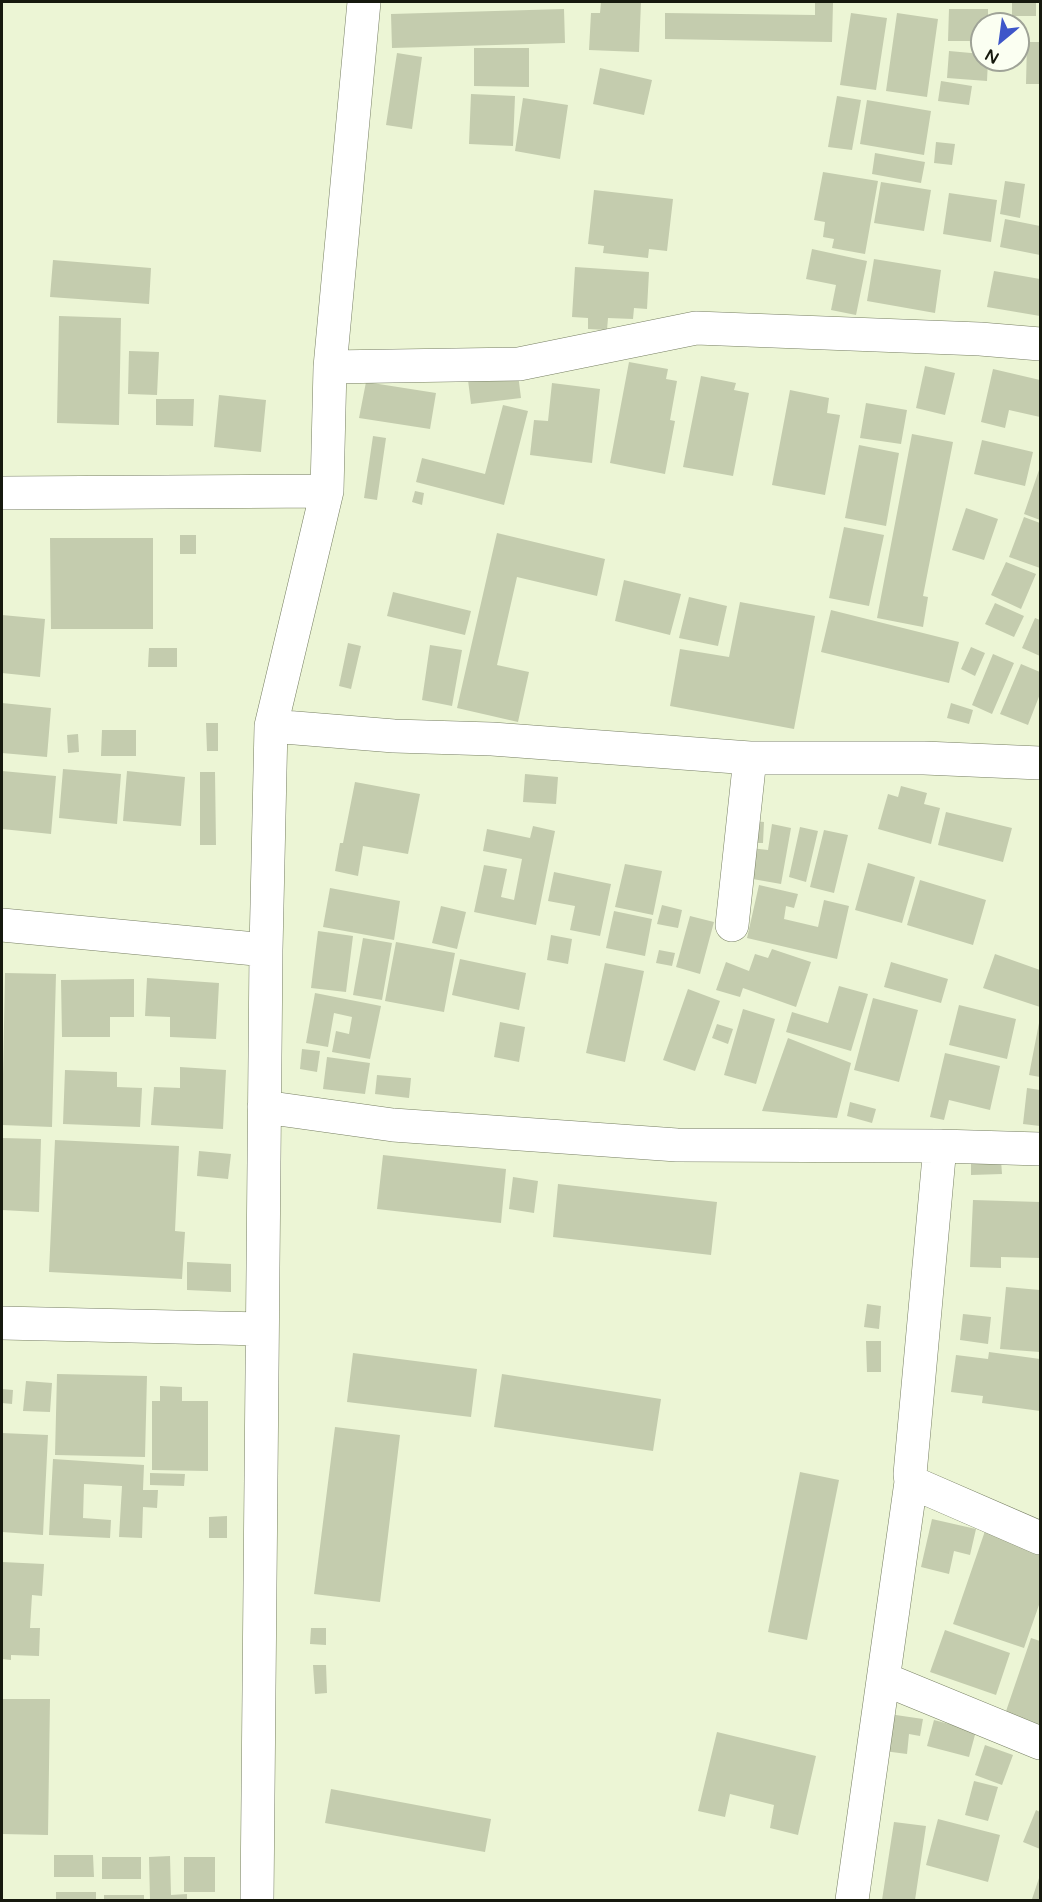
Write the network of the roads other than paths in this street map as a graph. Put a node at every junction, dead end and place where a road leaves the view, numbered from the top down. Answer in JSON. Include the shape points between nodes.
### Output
{"nodes":[{"id":1,"x":364,"y":2,"type":"edge"},
{"id":2,"x":1041,"y":344,"type":"edge"},
{"id":3,"x":330,"y":367,"type":"junction"},
{"id":4,"x":327,"y":491,"type":"junction"},
{"id":5,"x":2,"y":493,"type":"edge"},
{"id":6,"x":271,"y":726,"type":"junction"},
{"id":7,"x":750,"y":758,"type":"junction"},
{"id":8,"x":1041,"y":763,"type":"edge"},
{"id":9,"x":2,"y":925,"type":"edge"},
{"id":10,"x":732,"y":926,"type":"dead end"},
{"id":11,"x":266,"y":950,"type":"junction"},
{"id":12,"x":264,"y":1107,"type":"junction"},
{"id":13,"x":940,"y":1146,"type":"junction"},
{"id":14,"x":1041,"y":1149,"type":"edge"},
{"id":15,"x":2,"y":1323,"type":"edge"},
{"id":16,"x":262,"y":1329,"type":"junction"},
{"id":17,"x":911,"y":1482,"type":"junction"},
{"id":18,"x":1041,"y":1538,"type":"edge"},
{"id":19,"x":884,"y":1679,"type":"junction"},
{"id":20,"x":1041,"y":1743,"type":"edge"},
{"id":21,"x":256,"y":1900,"type":"edge"},
{"id":22,"x":852,"y":1900,"type":"edge"}],
"edges":[{"from":1,"to":3,"type":"street"},
{"from":2,"to":3,"type":"street","via":[[696,328],[519,364]]},
{"from":3,"to":4,"type":"street"},
{"from":4,"to":5,"type":"street"},
{"from":4,"to":6,"type":"street"},
{"from":6,"to":7,"type":"street"},
{"from":6,"to":11,"type":"street"},
{"from":7,"to":8,"type":"street"},
{"from":7,"to":10,"type":"street"},
{"from":9,"to":11,"type":"street"},
{"from":11,"to":12,"type":"street"},
{"from":12,"to":13,"type":"street","via":[[393,1125],[677,1144]]},
{"from":12,"to":16,"type":"street"},
{"from":13,"to":14,"type":"street"},
{"from":13,"to":17,"type":"street"},
{"from":15,"to":16,"type":"street"},
{"from":16,"to":21,"type":"street"},
{"from":17,"to":18,"type":"street"},
{"from":17,"to":19,"type":"street"},
{"from":19,"to":20,"type":"street"},
{"from":19,"to":22,"type":"street"}]}
